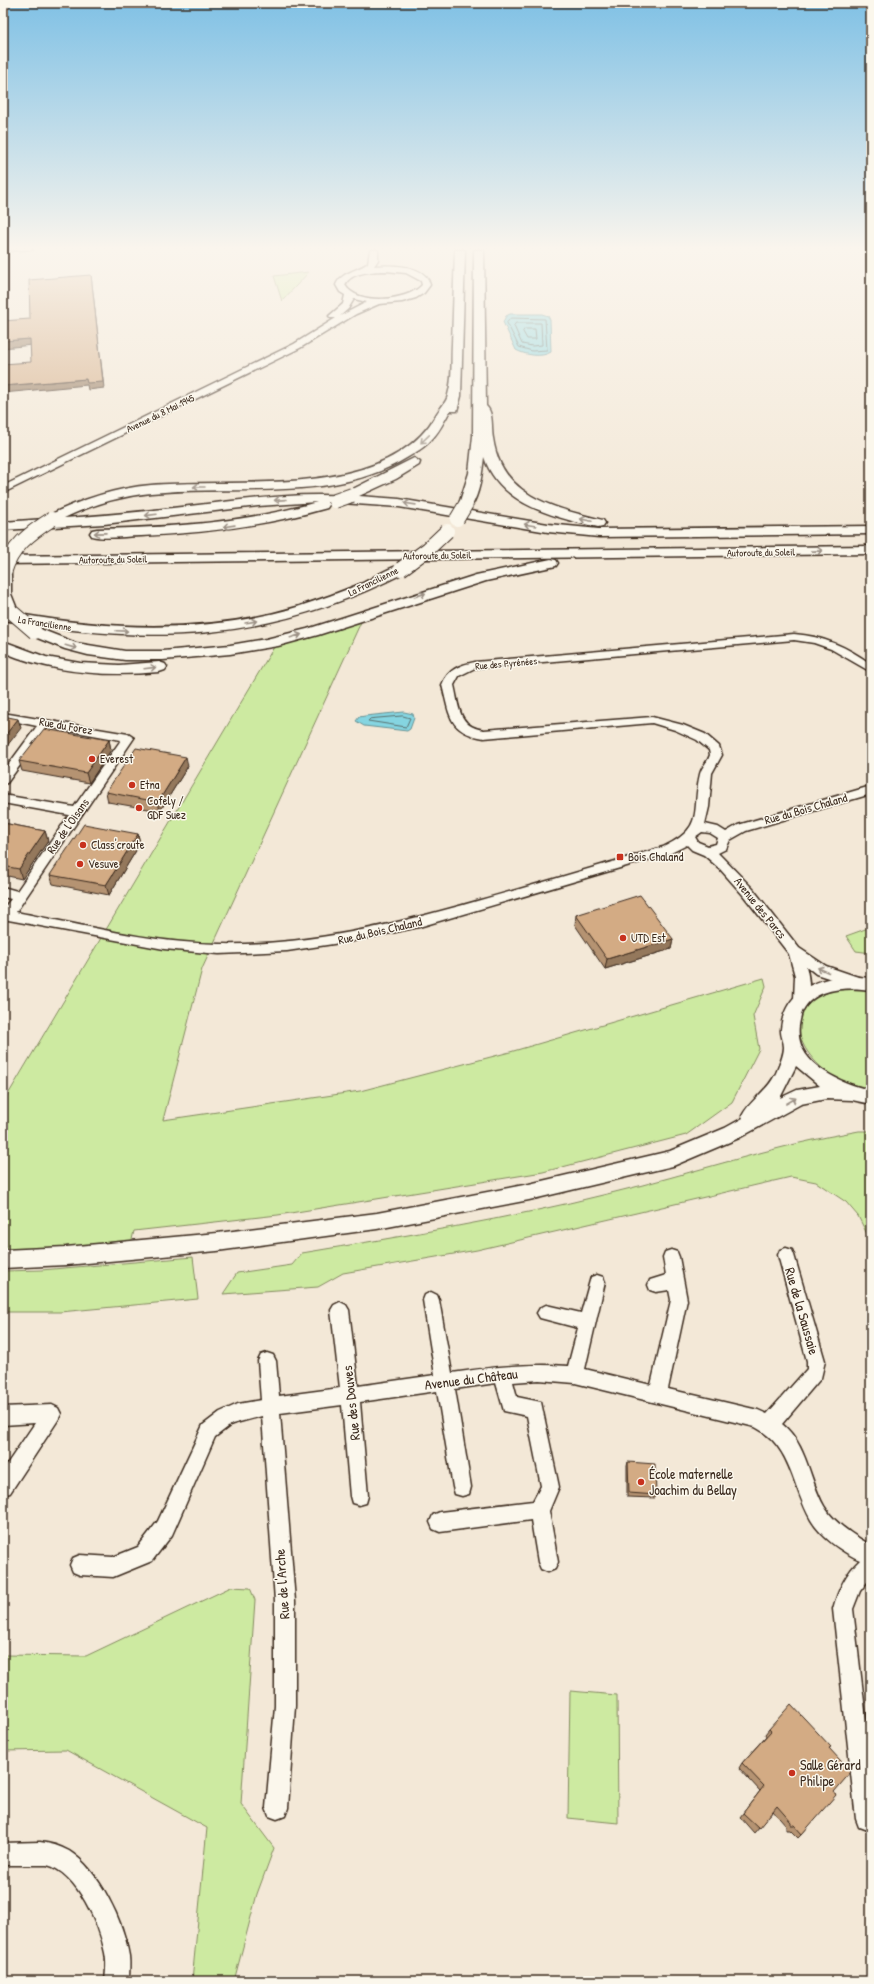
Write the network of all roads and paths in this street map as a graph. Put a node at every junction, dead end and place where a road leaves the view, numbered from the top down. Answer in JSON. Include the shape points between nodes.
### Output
{"nodes":[{"id":1,"x":291,"y":343,"type":"edge"},
{"id":2,"x":304,"y":343,"type":"edge"},
{"id":3,"x":457,"y":343,"type":"edge"},
{"id":4,"x":479,"y":343,"type":"edge"},
{"id":5,"x":455,"y":396,"type":"junction"},
{"id":6,"x":479,"y":407,"type":"junction"},
{"id":7,"x":3,"y":484,"type":"edge"},
{"id":8,"x":3,"y":490,"type":"edge"},
{"id":9,"x":3,"y":526,"type":"edge"},
{"id":10,"x":871,"y":530,"type":"edge"},
{"id":11,"x":764,"y":531,"type":"junction"},
{"id":12,"x":3,"y":532,"type":"edge"},
{"id":13,"x":78,"y":533,"type":"junction"},
{"id":14,"x":3,"y":537,"type":"edge"},
{"id":15,"x":871,"y":540,"type":"edge"},
{"id":16,"x":3,"y":550,"type":"edge"},
{"id":17,"x":871,"y":550,"type":"edge"},
{"id":18,"x":708,"y":553,"type":"junction"},
{"id":19,"x":3,"y":567,"type":"edge"},
{"id":20,"x":8,"y":614,"type":"edge"},
{"id":21,"x":277,"y":641,"type":"junction"},
{"id":22,"x":3,"y":646,"type":"edge"},
{"id":23,"x":871,"y":669,"type":"edge"},
{"id":24,"x":3,"y":716,"type":"edge"},
{"id":25,"x":45,"y":723,"type":"junction"},
{"id":26,"x":128,"y":738,"type":"joint"},
{"id":27,"x":3,"y":780,"type":"edge"},
{"id":28,"x":871,"y":790,"type":"edge"},
{"id":29,"x":3,"y":799,"type":"edge"},
{"id":30,"x":78,"y":812,"type":"junction"},
{"id":31,"x":703,"y":816,"type":"junction"},
{"id":32,"x":719,"y":836,"type":"junction"},
{"id":33,"x":697,"y":841,"type":"junction"},
{"id":34,"x":725,"y":866,"type":"junction"},
{"id":35,"x":3,"y":892,"type":"edge"},
{"id":36,"x":20,"y":896,"type":"junction"},
{"id":37,"x":5,"y":914,"type":"edge"},
{"id":38,"x":794,"y":951,"type":"junction"},
{"id":39,"x":863,"y":983,"type":"edge"},
{"id":40,"x":801,"y":999,"type":"junction"},
{"id":41,"x":794,"y":1047,"type":"junction"},
{"id":42,"x":850,"y":1093,"type":"junction"},
{"id":43,"x":870,"y":1097,"type":"edge"},
{"id":44,"x":732,"y":1133,"type":"junction"},
{"id":45,"x":786,"y":1255,"type":"dead end"},
{"id":46,"x":671,"y":1257,"type":"dead end"},
{"id":47,"x":3,"y":1259,"type":"edge"},
{"id":48,"x":675,"y":1281,"type":"junction"},
{"id":49,"x":597,"y":1282,"type":"dead end"},
{"id":50,"x":656,"y":1285,"type":"dead end"},
{"id":51,"x":431,"y":1300,"type":"dead end"},
{"id":52,"x":340,"y":1310,"type":"dead end"},
{"id":53,"x":546,"y":1313,"type":"dead end"},
{"id":54,"x":588,"y":1322,"type":"junction"},
{"id":55,"x":267,"y":1361,"type":"dead end"},
{"id":56,"x":502,"y":1374,"type":"junction"},
{"id":57,"x":575,"y":1376,"type":"junction"},
{"id":58,"x":445,"y":1381,"type":"junction"},
{"id":59,"x":658,"y":1394,"type":"junction"},
{"id":60,"x":350,"y":1396,"type":"junction"},
{"id":61,"x":271,"y":1406,"type":"junction"},
{"id":62,"x":3,"y":1416,"type":"edge"},
{"id":63,"x":771,"y":1424,"type":"junction"},
{"id":64,"x":3,"y":1486,"type":"edge"},
{"id":65,"x":462,"y":1487,"type":"dead end"},
{"id":66,"x":359,"y":1496,"type":"dead end"},
{"id":67,"x":539,"y":1510,"type":"junction"},
{"id":68,"x":440,"y":1522,"type":"dead end"},
{"id":69,"x":871,"y":1555,"type":"edge"},
{"id":70,"x":548,"y":1562,"type":"dead end"},
{"id":71,"x":871,"y":1564,"type":"edge"},
{"id":72,"x":80,"y":1566,"type":"dead end"},
{"id":73,"x":277,"y":1808,"type":"dead end"},
{"id":74,"x":867,"y":1819,"type":"dead end"},
{"id":75,"x":3,"y":1854,"type":"edge"},
{"id":76,"x":117,"y":1981,"type":"edge"}],
"edges":[{"from":1,"to":7,"type":"main road","name":"Avenue du 8 Mai 1945"},
{"from":2,"to":8,"type":"main road","name":"Avenue du 8 Mai 1945"},
{"from":3,"to":5,"type":"highway"},
{"from":4,"to":6,"type":"highway","name":"La Francilienne"},
{"from":5,"to":13,"type":"highway","one_way":true,"bridge":true,"via":[[450,421],[432,446],[401,471],[352,495],[292,514],[231,526],[167,531]]},
{"from":5,"to":19,"type":"highway","one_way":true,"bridge":true,"via":[[446,405],[437,426],[422,442],[389,462],[360,473],[335,480],[290,486],[150,489],[104,498],[74,508],[37,528],[19,543]]},
{"from":11,"to":6,"type":"highway","one_way":true,"via":[[618,525],[576,518],[542,506],[516,491],[500,475],[489,451],[484,411]]},
{"from":20,"to":6,"type":"highway","name":"La Francilienne","one_way":true,"bridge":true,"via":[[55,625],[124,631],[174,631],[258,620],[309,608],[355,591],[400,568],[428,549],[457,519],[466,504],[475,477]]},
{"from":11,"to":9,"type":"highway","one_way":true,"via":[[584,532],[399,503],[321,498],[238,504],[104,520]]},
{"from":10,"to":11,"type":"highway"},
{"from":12,"to":13,"type":"highway"},
{"from":13,"to":14,"type":"highway"},
{"from":15,"to":16,"type":"highway","name":"Autoroute du Soleil"},
{"from":18,"to":17,"type":"highway","name":"Autoroute du Soleil","one_way":true},
{"from":18,"to":19,"type":"highway","name":"Autoroute du Soleil","via":[[610,552]]},
{"from":21,"to":18,"type":"highway","one_way":true,"via":[[337,624],[462,582],[510,570],[561,562],[671,558]]},
{"from":19,"to":20,"type":"highway"},
{"from":20,"to":21,"type":"highway","one_way":true,"bridge":true,"via":[[53,641],[104,654],[190,654]]},
{"from":22,"to":21,"type":"highway","one_way":true,"via":[[54,665],[91,670],[127,670],[195,662]]},
{"from":23,"to":31,"type":"street","name":"Rue des Pyrénées","via":[[834,645],[794,637],[475,666],[456,672],[449,679],[448,685],[458,720],[463,727],[472,732],[484,734],[652,720],[702,737],[716,750],[716,756],[705,777]]},
{"from":24,"to":25,"type":"street","name":"Rue du Forez"},
{"from":25,"to":26,"type":"street","name":"Rue du Forez"},
{"from":25,"to":27,"type":"street"},
{"from":26,"to":30,"type":"street","name":"Rue de l'Oisans"},
{"from":28,"to":32,"type":"street","name":"Rue du Bois Chaland"},
{"from":29,"to":30,"type":"street"},
{"from":30,"to":36,"type":"street","name":"Rue de l'Oisans"},
{"from":31,"to":32,"type":"street"},
{"from":31,"to":33,"type":"street","name":"Rue des Pyrénées"},
{"from":32,"to":33,"type":"street","via":[[700,828]]},
{"from":32,"to":33,"type":"street","name":"Rue du Bois Chaland","via":[[714,850]]},
{"from":32,"to":34,"type":"street","name":"Avenue des Parcs"},
{"from":33,"to":34,"type":"street","name":"Avenue des Parcs"},
{"from":33,"to":37,"type":"street","name":"Rue du Bois Chaland","via":[[408,926],[332,941],[278,947],[219,949],[165,944]]},
{"from":34,"to":38,"type":"street","name":"Avenue des Parcs"},
{"from":35,"to":36,"type":"street"},
{"from":36,"to":37,"type":"street","name":"Rue de l'Oisans"},
{"from":39,"to":38,"type":"street","name":"Avenue des Parcs","one_way":true,"via":[[821,970]]},
{"from":38,"to":40,"type":"street","name":"Avenue des Parcs","via":[[802,976]]},
{"from":39,"to":40,"type":"main road","via":[[840,982],[823,986]]},
{"from":40,"to":41,"type":"main road","via":[[790,1019],[790,1035]]},
{"from":41,"to":42,"type":"main road","via":[[802,1061],[818,1076]]},
{"from":41,"to":44,"type":"main road","via":[[789,1068],[778,1087],[764,1105]]},
{"from":42,"to":43,"type":"main road"},
{"from":44,"to":42,"type":"main road","one_way":true,"via":[[797,1097],[826,1092]]},
{"from":44,"to":47,"type":"main road","via":[[673,1158],[529,1192],[377,1221],[217,1242]]},
{"from":45,"to":63,"type":"street","name":"Rue de la Saussaie","via":[[816,1361],[815,1372]]},
{"from":46,"to":48,"type":"street"},
{"from":48,"to":50,"type":"street"},
{"from":48,"to":59,"type":"street","via":[[678,1300]]},
{"from":49,"to":54,"type":"street"},
{"from":51,"to":58,"type":"street"},
{"from":52,"to":60,"type":"street","name":"Rue des Douves"},
{"from":53,"to":54,"type":"street"},
{"from":54,"to":57,"type":"street"},
{"from":55,"to":61,"type":"street","name":"Rue de l'Arche"},
{"from":56,"to":57,"type":"street","name":"Avenue du Château","via":[[539,1372]]},
{"from":56,"to":58,"type":"street","name":"Avenue du Château"},
{"from":56,"to":67,"type":"street","via":[[510,1405],[535,1408],[550,1487]]},
{"from":57,"to":59,"type":"street","name":"Avenue du Château"},
{"from":58,"to":60,"type":"street","name":"Avenue du Château"},
{"from":58,"to":65,"type":"street"},
{"from":59,"to":63,"type":"street","name":"Avenue du Château"},
{"from":60,"to":61,"type":"street","name":"Avenue du Château"},
{"from":60,"to":66,"type":"street","name":"Rue des Douves"},
{"from":61,"to":72,"type":"street","name":"Avenue du Château","via":[[238,1413],[226,1418],[209,1431],[165,1528],[144,1554],[113,1568]]},
{"from":61,"to":73,"type":"street","name":"Rue de l'Arche","via":[[285,1601],[285,1706]]},
{"from":62,"to":64,"type":"street","via":[[52,1414]]},
{"from":63,"to":69,"type":"street","name":"Avenue du Château","via":[[782,1434],[790,1449],[818,1515],[845,1541]]},
{"from":67,"to":68,"type":"street"},
{"from":67,"to":70,"type":"street"},
{"from":71,"to":74,"type":"street","via":[[859,1574],[847,1593],[843,1609]]},
{"from":75,"to":76,"type":"street","via":[[46,1854],[60,1858],[73,1869],[105,1913],[117,1952]]}]}
